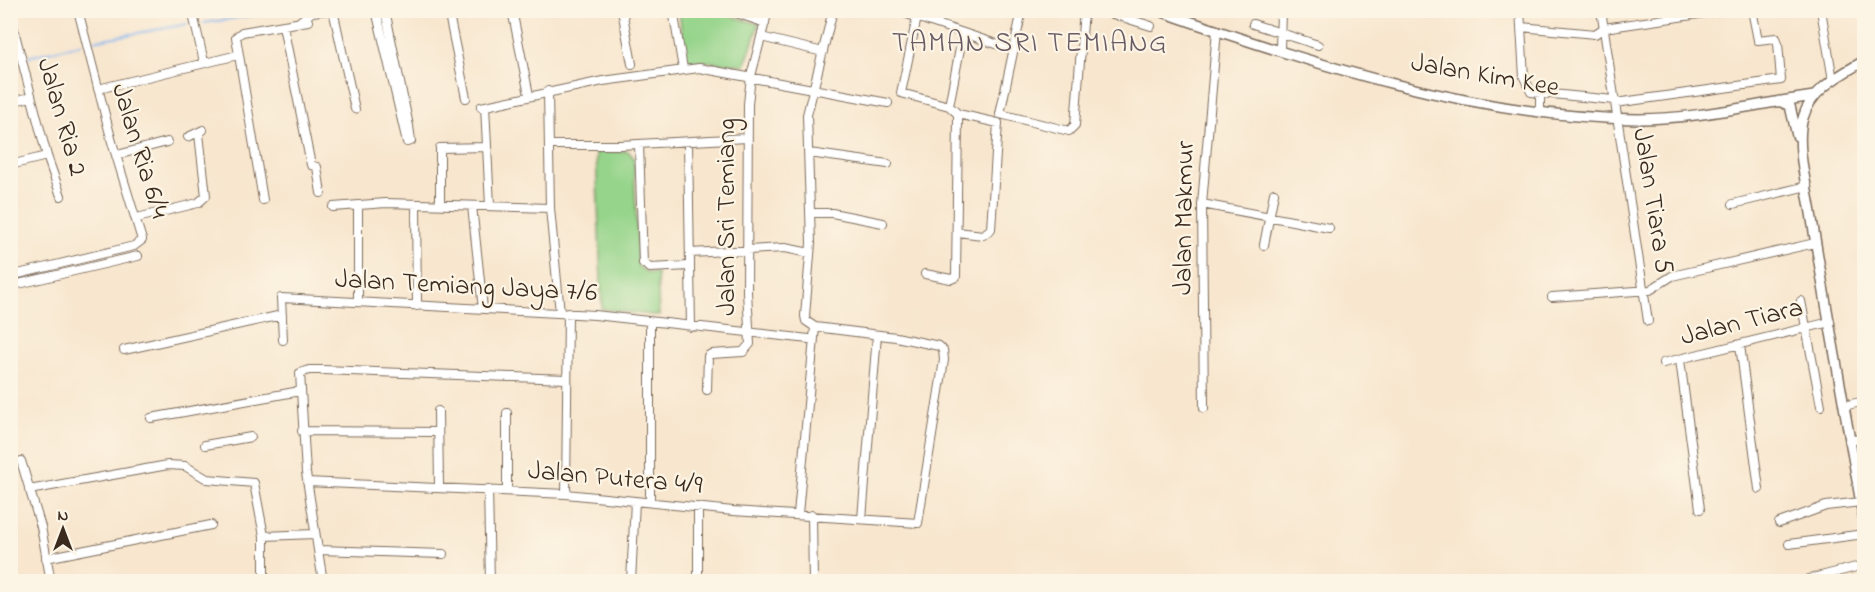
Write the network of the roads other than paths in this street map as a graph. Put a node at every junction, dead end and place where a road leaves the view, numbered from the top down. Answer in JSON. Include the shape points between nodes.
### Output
{"nodes":[{"id":1,"x":78,"y":10,"type":"edge"},
{"id":2,"x":331,"y":10,"type":"edge"},
{"id":3,"x":376,"y":10,"type":"edge"},
{"id":4,"x":385,"y":10,"type":"edge"},
{"id":5,"x":448,"y":10,"type":"edge"},
{"id":6,"x":512,"y":10,"type":"edge"},
{"id":7,"x":622,"y":10,"type":"edge"},
{"id":8,"x":673,"y":10,"type":"edge"},
{"id":9,"x":728,"y":10,"type":"edge"},
{"id":10,"x":768,"y":10,"type":"edge"},
{"id":11,"x":833,"y":10,"type":"edge"},
{"id":12,"x":1022,"y":10,"type":"edge"},
{"id":13,"x":1084,"y":10,"type":"edge"},
{"id":14,"x":1100,"y":10,"type":"edge"},
{"id":15,"x":1157,"y":10,"type":"edge"},
{"id":16,"x":1281,"y":10,"type":"edge"},
{"id":17,"x":1520,"y":10,"type":"edge"},
{"id":18,"x":1601,"y":10,"type":"edge"},
{"id":19,"x":1726,"y":10,"type":"edge"},
{"id":20,"x":1752,"y":10,"type":"edge"},
{"id":21,"x":1821,"y":10,"type":"edge"},
{"id":22,"x":898,"y":11,"type":"edge"},
{"id":23,"x":917,"y":17,"type":"junction"},
{"id":24,"x":11,"y":18,"type":"edge"},
{"id":25,"x":194,"y":18,"type":"edge"},
{"id":26,"x":308,"y":21,"type":"dead end"},
{"id":27,"x":297,"y":23,"type":"junction"},
{"id":28,"x":765,"y":23,"type":"junction"},
{"id":29,"x":1253,"y":24,"type":"dead end"},
{"id":30,"x":283,"y":26,"type":"junction"},
{"id":31,"x":1151,"y":26,"type":"dead end"},
{"id":32,"x":1521,"y":27,"type":"junction"},
{"id":33,"x":1604,"y":28,"type":"junction"},
{"id":34,"x":1217,"y":30,"type":"junction"},
{"id":35,"x":963,"y":33,"type":"junction"},
{"id":36,"x":1281,"y":33,"type":"junction"},
{"id":37,"x":761,"y":37,"type":"junction"},
{"id":38,"x":1318,"y":45,"type":"dead end"},
{"id":39,"x":1014,"y":50,"type":"junction"},
{"id":40,"x":1280,"y":50,"type":"junction"},
{"id":41,"x":823,"y":52,"type":"junction"},
{"id":42,"x":238,"y":55,"type":"junction"},
{"id":43,"x":1864,"y":61,"type":"edge"},
{"id":44,"x":204,"y":62,"type":"junction"},
{"id":45,"x":632,"y":64,"type":"dead end"},
{"id":46,"x":683,"y":69,"type":"junction"},
{"id":47,"x":751,"y":76,"type":"junction"},
{"id":48,"x":1833,"y":80,"type":"junction"},
{"id":49,"x":813,"y":88,"type":"junction"},
{"id":50,"x":98,"y":89,"type":"junction"},
{"id":51,"x":548,"y":91,"type":"junction"},
{"id":52,"x":529,"y":95,"type":"junction"},
{"id":53,"x":1540,"y":96,"type":"junction"},
{"id":54,"x":1814,"y":96,"type":"junction"},
{"id":55,"x":31,"y":97,"type":"junction"},
{"id":56,"x":466,"y":98,"type":"dead end"},
{"id":57,"x":1615,"y":101,"type":"junction"},
{"id":58,"x":1779,"y":101,"type":"junction"},
{"id":59,"x":10,"y":102,"type":"edge"},
{"id":60,"x":888,"y":103,"type":"dead end"},
{"id":61,"x":949,"y":106,"type":"junction"},
{"id":62,"x":354,"y":109,"type":"dead end"},
{"id":63,"x":1540,"y":110,"type":"junction"},
{"id":64,"x":958,"y":114,"type":"junction"},
{"id":65,"x":1617,"y":118,"type":"junction"},
{"id":66,"x":188,"y":137,"type":"dead end"},
{"id":67,"x":747,"y":138,"type":"junction"},
{"id":68,"x":166,"y":142,"type":"dead end"},
{"id":69,"x":688,"y":142,"type":"junction"},
{"id":70,"x":639,"y":144,"type":"junction"},
{"id":71,"x":549,"y":145,"type":"junction"},
{"id":72,"x":487,"y":147,"type":"junction"},
{"id":73,"x":809,"y":153,"type":"junction"},
{"id":74,"x":117,"y":155,"type":"junction"},
{"id":75,"x":47,"y":156,"type":"junction"},
{"id":76,"x":1802,"y":158,"type":"junction"},
{"id":77,"x":888,"y":164,"type":"dead end"},
{"id":78,"x":10,"y":165,"type":"edge"},
{"id":79,"x":1806,"y":186,"type":"junction"},
{"id":80,"x":321,"y":193,"type":"dead end"},
{"id":81,"x":1274,"y":193,"type":"dead end"},
{"id":82,"x":61,"y":196,"type":"dead end"},
{"id":83,"x":263,"y":200,"type":"dead end"},
{"id":84,"x":416,"y":204,"type":"junction"},
{"id":85,"x":440,"y":204,"type":"junction"},
{"id":86,"x":1202,"y":204,"type":"junction"},
{"id":87,"x":1733,"y":204,"type":"dead end"},
{"id":88,"x":358,"y":205,"type":"junction"},
{"id":89,"x":472,"y":206,"type":"junction"},
{"id":90,"x":490,"y":206,"type":"junction"},
{"id":91,"x":333,"y":207,"type":"dead end"},
{"id":92,"x":550,"y":208,"type":"junction"},
{"id":93,"x":810,"y":213,"type":"junction"},
{"id":94,"x":1269,"y":217,"type":"junction"},
{"id":95,"x":137,"y":218,"type":"junction"},
{"id":96,"x":883,"y":223,"type":"dead end"},
{"id":97,"x":1329,"y":228,"type":"dead end"},
{"id":98,"x":957,"y":232,"type":"junction"},
{"id":99,"x":1815,"y":243,"type":"junction"},
{"id":100,"x":1264,"y":246,"type":"dead end"},
{"id":101,"x":747,"y":250,"type":"junction"},
{"id":102,"x":690,"y":253,"type":"junction"},
{"id":103,"x":810,"y":253,"type":"junction"},
{"id":104,"x":138,"y":255,"type":"dead end"},
{"id":105,"x":690,"y":266,"type":"junction"},
{"id":106,"x":925,"y":274,"type":"dead end"},
{"id":107,"x":10,"y":276,"type":"edge"},
{"id":108,"x":10,"y":286,"type":"edge"},
{"id":109,"x":1645,"y":291,"type":"junction"},
{"id":110,"x":1552,"y":297,"type":"dead end"},
{"id":111,"x":1801,"y":301,"type":"dead end"},
{"id":112,"x":358,"y":302,"type":"junction"},
{"id":113,"x":417,"y":306,"type":"junction"},
{"id":114,"x":483,"y":309,"type":"junction"},
{"id":115,"x":564,"y":313,"type":"junction"},
{"id":116,"x":282,"y":315,"type":"junction"},
{"id":117,"x":1648,"y":321,"type":"dead end"},
{"id":118,"x":650,"y":322,"type":"junction"},
{"id":119,"x":1830,"y":322,"type":"junction"},
{"id":120,"x":812,"y":326,"type":"junction"},
{"id":121,"x":691,"y":327,"type":"junction"},
{"id":122,"x":1808,"y":328,"type":"junction"},
{"id":123,"x":749,"y":334,"type":"junction"},
{"id":124,"x":877,"y":334,"type":"junction"},
{"id":125,"x":809,"y":339,"type":"dead end"},
{"id":126,"x":283,"y":340,"type":"dead end"},
{"id":127,"x":1740,"y":345,"type":"junction"},
{"id":128,"x":124,"y":350,"type":"dead end"},
{"id":129,"x":1680,"y":360,"type":"junction"},
{"id":130,"x":1663,"y":363,"type":"dead end"},
{"id":131,"x":566,"y":379,"type":"junction"},
{"id":132,"x":707,"y":390,"type":"dead end"},
{"id":133,"x":300,"y":391,"type":"junction"},
{"id":134,"x":1863,"y":401,"type":"edge"},
{"id":135,"x":1847,"y":405,"type":"junction"},
{"id":136,"x":1821,"y":406,"type":"dead end"},
{"id":137,"x":1204,"y":408,"type":"dead end"},
{"id":138,"x":438,"y":411,"type":"dead end"},
{"id":139,"x":507,"y":413,"type":"dead end"},
{"id":140,"x":151,"y":418,"type":"dead end"},
{"id":141,"x":302,"y":431,"type":"junction"},
{"id":142,"x":438,"y":432,"type":"junction"},
{"id":143,"x":251,"y":436,"type":"dead end"},
{"id":144,"x":1864,"y":438,"type":"edge"},
{"id":145,"x":1852,"y":440,"type":"junction"},
{"id":146,"x":205,"y":445,"type":"dead end"},
{"id":147,"x":21,"y":461,"type":"dead end"},
{"id":148,"x":307,"y":482,"type":"junction"},
{"id":149,"x":439,"y":486,"type":"junction"},
{"id":150,"x":488,"y":489,"type":"junction"},
{"id":151,"x":1758,"y":489,"type":"dead end"},
{"id":152,"x":29,"y":490,"type":"junction"},
{"id":153,"x":507,"y":490,"type":"junction"},
{"id":154,"x":566,"y":494,"type":"junction"},
{"id":155,"x":635,"y":501,"type":"junction"},
{"id":156,"x":650,"y":502,"type":"junction"},
{"id":157,"x":1862,"y":505,"type":"edge"},
{"id":158,"x":698,"y":507,"type":"junction"},
{"id":159,"x":1700,"y":509,"type":"dead end"},
{"id":160,"x":798,"y":514,"type":"junction"},
{"id":161,"x":812,"y":515,"type":"junction"},
{"id":162,"x":862,"y":519,"type":"junction"},
{"id":163,"x":1864,"y":522,"type":"edge"},
{"id":164,"x":1779,"y":523,"type":"dead end"},
{"id":165,"x":211,"y":525,"type":"dead end"},
{"id":166,"x":315,"y":534,"type":"junction"},
{"id":167,"x":1864,"y":534,"type":"edge"},
{"id":168,"x":264,"y":536,"type":"junction"},
{"id":169,"x":1789,"y":544,"type":"dead end"},
{"id":170,"x":318,"y":550,"type":"junction"},
{"id":171,"x":443,"y":554,"type":"dead end"},
{"id":172,"x":46,"y":558,"type":"junction"},
{"id":173,"x":1864,"y":565,"type":"edge"},
{"id":174,"x":1809,"y":579,"type":"dead end"},
{"id":175,"x":51,"y":582,"type":"edge"},
{"id":176,"x":264,"y":582,"type":"edge"},
{"id":177,"x":322,"y":582,"type":"edge"},
{"id":178,"x":490,"y":582,"type":"edge"},
{"id":179,"x":631,"y":582,"type":"edge"},
{"id":180,"x":698,"y":582,"type":"edge"},
{"id":181,"x":813,"y":582,"type":"edge"}],
"edges":[{"from":1,"to":50,"type":"street","name":"Jalan Ria 6/4"},
{"from":2,"to":27,"type":"street","via":[[312,12]]},
{"from":2,"to":62,"type":"street"},
{"from":3,"to":4,"type":"street","via":[[407,142],[411,141],[409,126]]},
{"from":5,"to":56,"type":"street"},
{"from":6,"to":52,"type":"street"},
{"from":7,"to":45,"type":"street"},
{"from":8,"to":46,"type":"street"},
{"from":9,"to":28,"type":"street"},
{"from":10,"to":28,"type":"street","name":"Jalan Sri Temiang"},
{"from":11,"to":41,"type":"street"},
{"from":12,"to":39,"type":"street"},
{"from":13,"to":39,"type":"street","via":[[1072,130],[1000,114]]},
{"from":14,"to":31,"type":"street"},
{"from":15,"to":34,"type":"street","name":"Jalan Kim Kee"},
{"from":16,"to":36,"type":"street"},
{"from":17,"to":32,"type":"street"},
{"from":18,"to":33,"type":"street","name":"Jalan Tiara 5"},
{"from":19,"to":33,"type":"street"},
{"from":20,"to":57,"type":"street","via":[[1758,40],[1776,38],[1781,80]]},
{"from":21,"to":48,"type":"street"},
{"from":22,"to":23,"type":"street"},
{"from":23,"to":35,"type":"street"},
{"from":23,"to":61,"type":"street","via":[[901,93]]},
{"from":24,"to":55,"type":"street","name":"Jalan Ria 2"},
{"from":25,"to":44,"type":"street"},
{"from":26,"to":27,"type":"street"},
{"from":27,"to":30,"type":"street"},
{"from":28,"to":37,"type":"street","name":"Jalan Sri Temiang"},
{"from":29,"to":36,"type":"street"},
{"from":30,"to":42,"type":"street","via":[[242,32],[236,37]]},
{"from":30,"to":80,"type":"street","via":[[311,165],[317,167]]},
{"from":32,"to":33,"type":"street","via":[[1595,34]]},
{"from":32,"to":53,"type":"street","via":[[1526,86]]},
{"from":33,"to":57,"type":"street","name":"Jalan Tiara 5"},
{"from":34,"to":40,"type":"street","name":"Jalan Kim Kee"},
{"from":34,"to":86,"type":"street","name":"Jalan Makmur"},
{"from":35,"to":39,"type":"street"},
{"from":35,"to":61,"type":"street"},
{"from":36,"to":38,"type":"street"},
{"from":36,"to":40,"type":"street"},
{"from":37,"to":41,"type":"street"},
{"from":37,"to":47,"type":"street","name":"Jalan Sri Temiang"},
{"from":40,"to":63,"type":"street","name":"Jalan Kim Kee","via":[[1415,89]]},
{"from":41,"to":49,"type":"street"},
{"from":42,"to":44,"type":"street"},
{"from":42,"to":83,"type":"street"},
{"from":43,"to":48,"type":"street"},
{"from":44,"to":50,"type":"street"},
{"from":46,"to":47,"type":"street"},
{"from":46,"to":51,"type":"street"},
{"from":47,"to":49,"type":"street"},
{"from":47,"to":67,"type":"street","name":"Jalan Sri Temiang"},
{"from":48,"to":54,"type":"street"},
{"from":49,"to":60,"type":"street"},
{"from":49,"to":73,"type":"street","via":[[807,115]]},
{"from":50,"to":74,"type":"street","name":"Jalan Ria 6/4"},
{"from":51,"to":52,"type":"street"},
{"from":51,"to":71,"type":"street"},
{"from":52,"to":72,"type":"street","via":[[483,106]]},
{"from":53,"to":57,"type":"street"},
{"from":53,"to":63,"type":"street"},
{"from":54,"to":58,"type":"street","name":"Jalan Kim Kee"},
{"from":54,"to":76,"type":"street","via":[[1802,122]]},
{"from":55,"to":59,"type":"street"},
{"from":55,"to":75,"type":"street","name":"Jalan Ria 2"},
{"from":57,"to":65,"type":"street","name":"Jalan Tiara 5"},
{"from":58,"to":65,"type":"street","name":"Jalan Kim Kee","via":[[1658,118]]},
{"from":58,"to":76,"type":"street","via":[[1787,103],[1792,111]]},
{"from":61,"to":64,"type":"street"},
{"from":63,"to":65,"type":"street","name":"Jalan Kim Kee"},
{"from":64,"to":98,"type":"street"},
{"from":64,"to":98,"type":"street","via":[[998,123],[991,229],[983,235]]},
{"from":65,"to":109,"type":"street","name":"Jalan Tiara 5"},
{"from":66,"to":95,"type":"street","via":[[201,132],[206,196],[198,203]]},
{"from":67,"to":69,"type":"street"},
{"from":67,"to":101,"type":"street","name":"Jalan Sri Temiang"},
{"from":68,"to":74,"type":"street"},
{"from":69,"to":70,"type":"street"},
{"from":69,"to":102,"type":"street"},
{"from":70,"to":71,"type":"street"},
{"from":70,"to":105,"type":"street","via":[[643,263],[650,268]]},
{"from":71,"to":92,"type":"street"},
{"from":72,"to":85,"type":"street","via":[[440,148]]},
{"from":72,"to":90,"type":"street"},
{"from":73,"to":77,"type":"street"},
{"from":73,"to":93,"type":"street"},
{"from":74,"to":95,"type":"street","name":"Jalan Ria 6/4"},
{"from":75,"to":78,"type":"street"},
{"from":75,"to":82,"type":"street","name":"Jalan Ria 2"},
{"from":76,"to":79,"type":"street"},
{"from":79,"to":87,"type":"street"},
{"from":79,"to":99,"type":"street"},
{"from":81,"to":94,"type":"street"},
{"from":84,"to":85,"type":"street"},
{"from":84,"to":88,"type":"street"},
{"from":84,"to":113,"type":"street"},
{"from":85,"to":89,"type":"street"},
{"from":86,"to":94,"type":"street"},
{"from":86,"to":137,"type":"street","name":"Jalan Makmur"},
{"from":88,"to":91,"type":"street"},
{"from":88,"to":112,"type":"street"},
{"from":89,"to":90,"type":"street"},
{"from":89,"to":114,"type":"street"},
{"from":90,"to":92,"type":"street"},
{"from":92,"to":115,"type":"street"},
{"from":93,"to":96,"type":"street"},
{"from":93,"to":103,"type":"street"},
{"from":94,"to":97,"type":"street"},
{"from":94,"to":100,"type":"street"},
{"from":95,"to":107,"type":"street","name":"Jalan Ria 6/4","via":[[140,244]]},
{"from":98,"to":106,"type":"street","via":[[956,277]]},
{"from":99,"to":109,"type":"street","via":[[1672,276]]},
{"from":99,"to":119,"type":"street"},
{"from":101,"to":102,"type":"street"},
{"from":101,"to":103,"type":"street"},
{"from":101,"to":123,"type":"street","name":"Jalan Sri Temiang"},
{"from":102,"to":105,"type":"street"},
{"from":103,"to":120,"type":"street","via":[[805,316]]},
{"from":104,"to":108,"type":"street"},
{"from":105,"to":121,"type":"street"},
{"from":109,"to":110,"type":"street"},
{"from":109,"to":117,"type":"street","name":"Jalan Tiara 5"},
{"from":111,"to":122,"type":"street"},
{"from":112,"to":113,"type":"street","name":"Jalan Temiang Jaya 7/6"},
{"from":112,"to":116,"type":"street","name":"Jalan Temiang Jaya 7/6","via":[[281,298]]},
{"from":113,"to":114,"type":"street","name":"Jalan Temiang Jaya 7/6"},
{"from":114,"to":115,"type":"street","name":"Jalan Temiang Jaya 7/6"},
{"from":115,"to":118,"type":"street","name":"Jalan Temiang Jaya 7/6"},
{"from":115,"to":131,"type":"street"},
{"from":116,"to":126,"type":"street"},
{"from":116,"to":128,"type":"street"},
{"from":118,"to":121,"type":"street","name":"Jalan Temiang Jaya 7/6"},
{"from":118,"to":156,"type":"street"},
{"from":119,"to":122,"type":"street","name":"Jalan Tiara"},
{"from":119,"to":135,"type":"street"},
{"from":120,"to":124,"type":"street"},
{"from":120,"to":160,"type":"street"},
{"from":121,"to":123,"type":"street","name":"Jalan Temiang Jaya 7/6"},
{"from":122,"to":127,"type":"street","name":"Jalan Tiara"},
{"from":122,"to":136,"type":"street"},
{"from":123,"to":125,"type":"street","name":"Jalan Temiang Jaya 7/6"},
{"from":123,"to":132,"type":"street","name":"Jalan Sri Temiang","via":[[749,347],[743,352],[708,356]]},
{"from":124,"to":162,"type":"street"},
{"from":124,"to":162,"type":"street","name":"Jalan Putera 4/9","via":[[939,346],[944,360],[918,523]]},
{"from":127,"to":129,"type":"street","name":"Jalan Tiara"},
{"from":127,"to":151,"type":"street"},
{"from":129,"to":130,"type":"street","name":"Jalan Tiara"},
{"from":129,"to":159,"type":"street"},
{"from":131,"to":133,"type":"street","via":[[304,371],[298,377]]},
{"from":131,"to":154,"type":"street"},
{"from":133,"to":140,"type":"street"},
{"from":133,"to":141,"type":"street"},
{"from":134,"to":135,"type":"street"},
{"from":135,"to":145,"type":"street"},
{"from":138,"to":142,"type":"street"},
{"from":139,"to":153,"type":"street"},
{"from":141,"to":142,"type":"street"},
{"from":141,"to":148,"type":"street"},
{"from":142,"to":149,"type":"street"},
{"from":143,"to":146,"type":"street"},
{"from":144,"to":145,"type":"street"},
{"from":145,"to":157,"type":"street"},
{"from":147,"to":152,"type":"street"},
{"from":148,"to":149,"type":"street","name":"Jalan Putera 4/9"},
{"from":148,"to":166,"type":"street"},
{"from":149,"to":150,"type":"street","name":"Jalan Putera 4/9"},
{"from":150,"to":153,"type":"street","name":"Jalan Putera 4/9"},
{"from":150,"to":178,"type":"street"},
{"from":152,"to":168,"type":"street","via":[[168,465],[185,466],[207,478],[254,483]]},
{"from":152,"to":172,"type":"street"},
{"from":153,"to":154,"type":"street","name":"Jalan Putera 4/9"},
{"from":154,"to":155,"type":"street","name":"Jalan Putera 4/9"},
{"from":155,"to":156,"type":"street","name":"Jalan Putera 4/9"},
{"from":155,"to":179,"type":"street"},
{"from":156,"to":158,"type":"street","name":"Jalan Putera 4/9"},
{"from":157,"to":163,"type":"street"},
{"from":157,"to":164,"type":"street","via":[[1826,506]]},
{"from":158,"to":160,"type":"street","name":"Jalan Putera 4/9"},
{"from":158,"to":180,"type":"street"},
{"from":160,"to":161,"type":"street","name":"Jalan Putera 4/9"},
{"from":161,"to":162,"type":"street","name":"Jalan Putera 4/9"},
{"from":161,"to":181,"type":"street"},
{"from":165,"to":172,"type":"street"},
{"from":166,"to":168,"type":"street"},
{"from":166,"to":170,"type":"street"},
{"from":167,"to":169,"type":"street"},
{"from":168,"to":176,"type":"street"},
{"from":170,"to":171,"type":"street"},
{"from":170,"to":177,"type":"street"},
{"from":172,"to":175,"type":"street"},
{"from":173,"to":174,"type":"street"}]}
